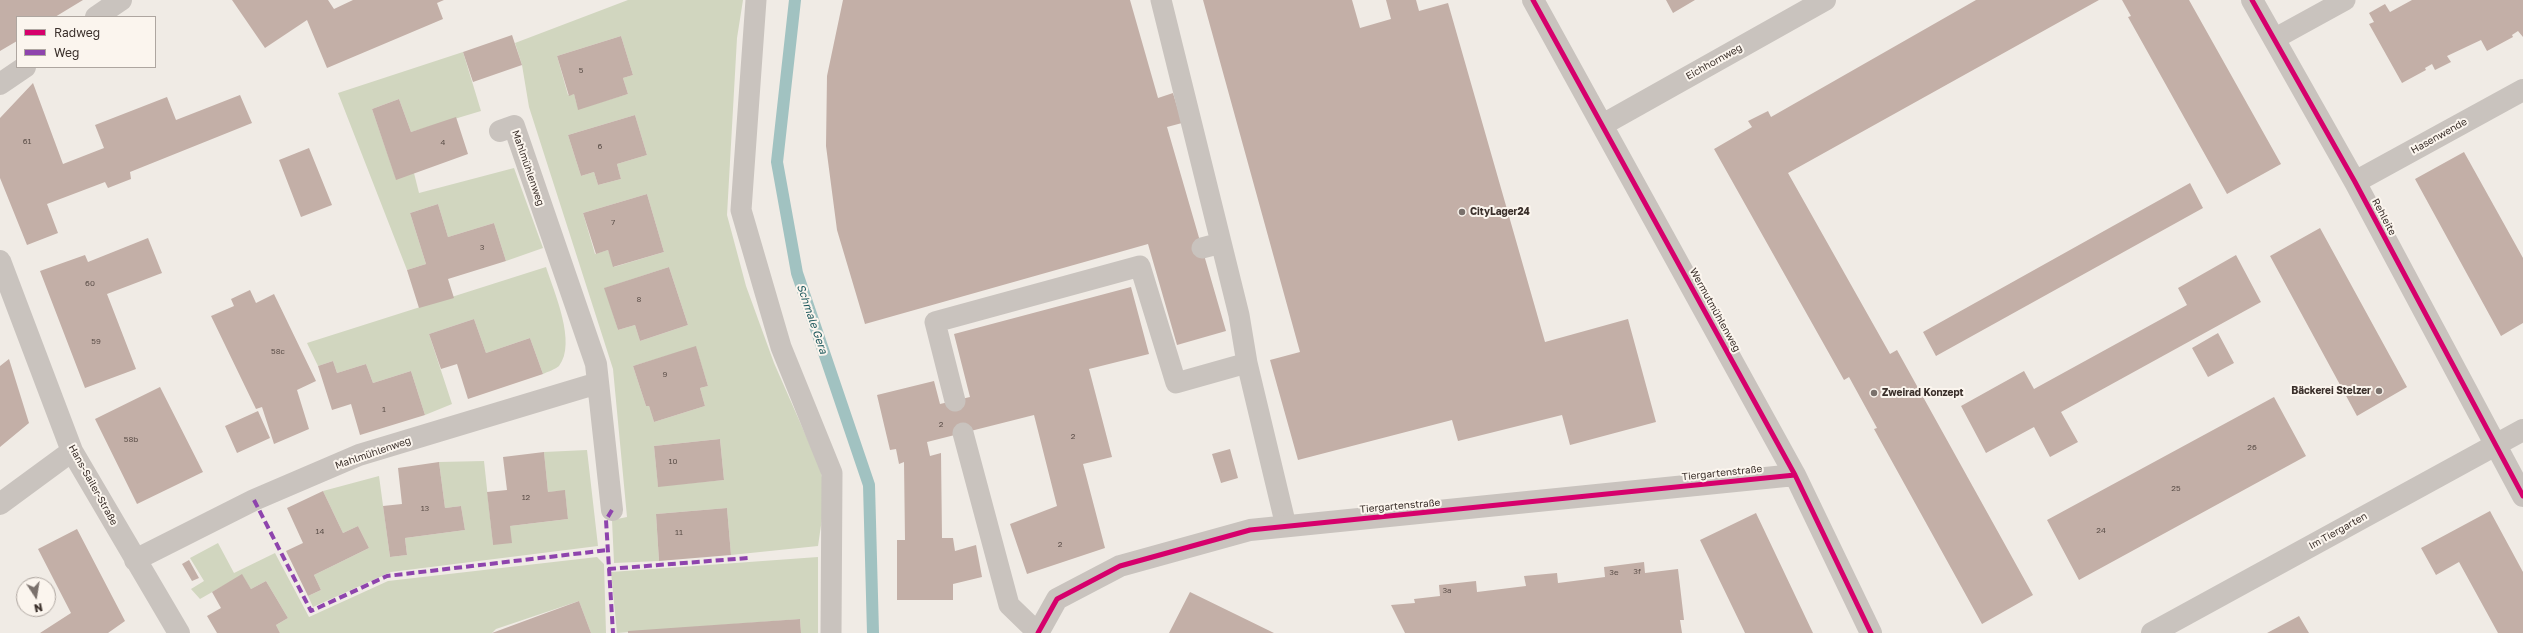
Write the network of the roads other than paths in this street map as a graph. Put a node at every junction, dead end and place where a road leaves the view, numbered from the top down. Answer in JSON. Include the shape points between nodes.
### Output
{"nodes":[{"id":1,"x":121,"y":0,"type":"edge"},
{"id":2,"x":756,"y":0,"type":"edge"},
{"id":3,"x":1161,"y":0,"type":"edge"},
{"id":4,"x":1533,"y":0,"type":"edge"},
{"id":5,"x":1825,"y":0,"type":"edge"},
{"id":6,"x":2252,"y":0,"type":"edge"},
{"id":7,"x":2345,"y":0,"type":"edge"},
{"id":8,"x":97,"y":16,"type":"edge"},
{"id":9,"x":2274,"y":39,"type":"junction"},
{"id":10,"x":24,"y":68,"type":"edge"},
{"id":11,"x":0,"y":84,"type":"edge"},
{"id":12,"x":2523,"y":90,"type":"edge"},
{"id":13,"x":1604,"y":124,"type":"junction"},
{"id":14,"x":500,"y":131,"type":"dead end"},
{"id":15,"x":2354,"y":182,"type":"junction"},
{"id":16,"x":0,"y":261,"type":"edge"},
{"id":17,"x":1247,"y":363,"type":"junction"},
{"id":18,"x":598,"y":383,"type":"junction"},
{"id":19,"x":955,"y":401,"type":"dead end"},
{"id":20,"x":2523,"y":430,"type":"edge"},
{"id":21,"x":963,"y":433,"type":"dead end"},
{"id":22,"x":2496,"y":445,"type":"junction"},
{"id":23,"x":72,"y":451,"type":"junction"},
{"id":24,"x":1795,"y":475,"type":"junction"},
{"id":25,"x":2523,"y":496,"type":"edge"},
{"id":26,"x":0,"y":504,"type":"edge"},
{"id":27,"x":612,"y":510,"type":"dead end"},
{"id":28,"x":1286,"y":526,"type":"junction"},
{"id":29,"x":135,"y":560,"type":"junction"},
{"id":30,"x":179,"y":633,"type":"edge"},
{"id":31,"x":831,"y":633,"type":"edge"},
{"id":32,"x":1038,"y":633,"type":"edge"},
{"id":33,"x":1872,"y":633,"type":"edge"},
{"id":34,"x":2152,"y":633,"type":"edge"}],
"edges":[{"from":1,"to":8,"type":"street"},
{"from":2,"to":31,"type":"lane","via":[[741,210],[781,347],[832,473]]},
{"from":3,"to":17,"type":"lane","via":[[1211,246],[1239,315]]},
{"from":4,"to":13,"type":"street","name":"Wermutmühlenweg"},
{"from":5,"to":13,"type":"street","name":"Eichhornweg"},
{"from":6,"to":9,"type":"street","name":"Rehleite"},
{"from":7,"to":9,"type":"lane"},
{"from":9,"to":15,"type":"street","name":"Rehleite"},
{"from":10,"to":11,"type":"street"},
{"from":12,"to":15,"type":"street","name":"Hasenwende"},
{"from":13,"to":24,"type":"street","name":"Wermutmühlenweg"},
{"from":14,"to":18,"type":"street","name":"Mahlmühlenweg","via":[[514,126],[596,364]]},
{"from":15,"to":22,"type":"street","name":"Rehleite"},
{"from":16,"to":23,"type":"street","name":"Hans-Sailer-Straße"},
{"from":17,"to":19,"type":"lane","via":[[1176,383],[1146,264],[935,322]]},
{"from":17,"to":28,"type":"lane"},
{"from":18,"to":27,"type":"street","name":"Mahlmühlenweg"},
{"from":18,"to":29,"type":"street","name":"Mahlmühlenweg","via":[[359,455],[254,500]]},
{"from":20,"to":22,"type":"street","name":"Im Tiergarten"},
{"from":21,"to":32,"type":"lane","via":[[1010,605]]},
{"from":22,"to":25,"type":"street","name":"Rehleite"},
{"from":22,"to":34,"type":"street","name":"Im Tiergarten"},
{"from":23,"to":26,"type":"street"},
{"from":23,"to":29,"type":"street","name":"Hans-Sailer-Straße"},
{"from":24,"to":28,"type":"street","name":"Tiergartenstraße"},
{"from":24,"to":33,"type":"street","name":"Wermutmühlenweg"},
{"from":28,"to":32,"type":"street","name":"Tiergartenstraße","via":[[1250,530],[1120,566],[1057,599]]},
{"from":29,"to":30,"type":"street","name":"Hans-Sailer-Straße"}]}
